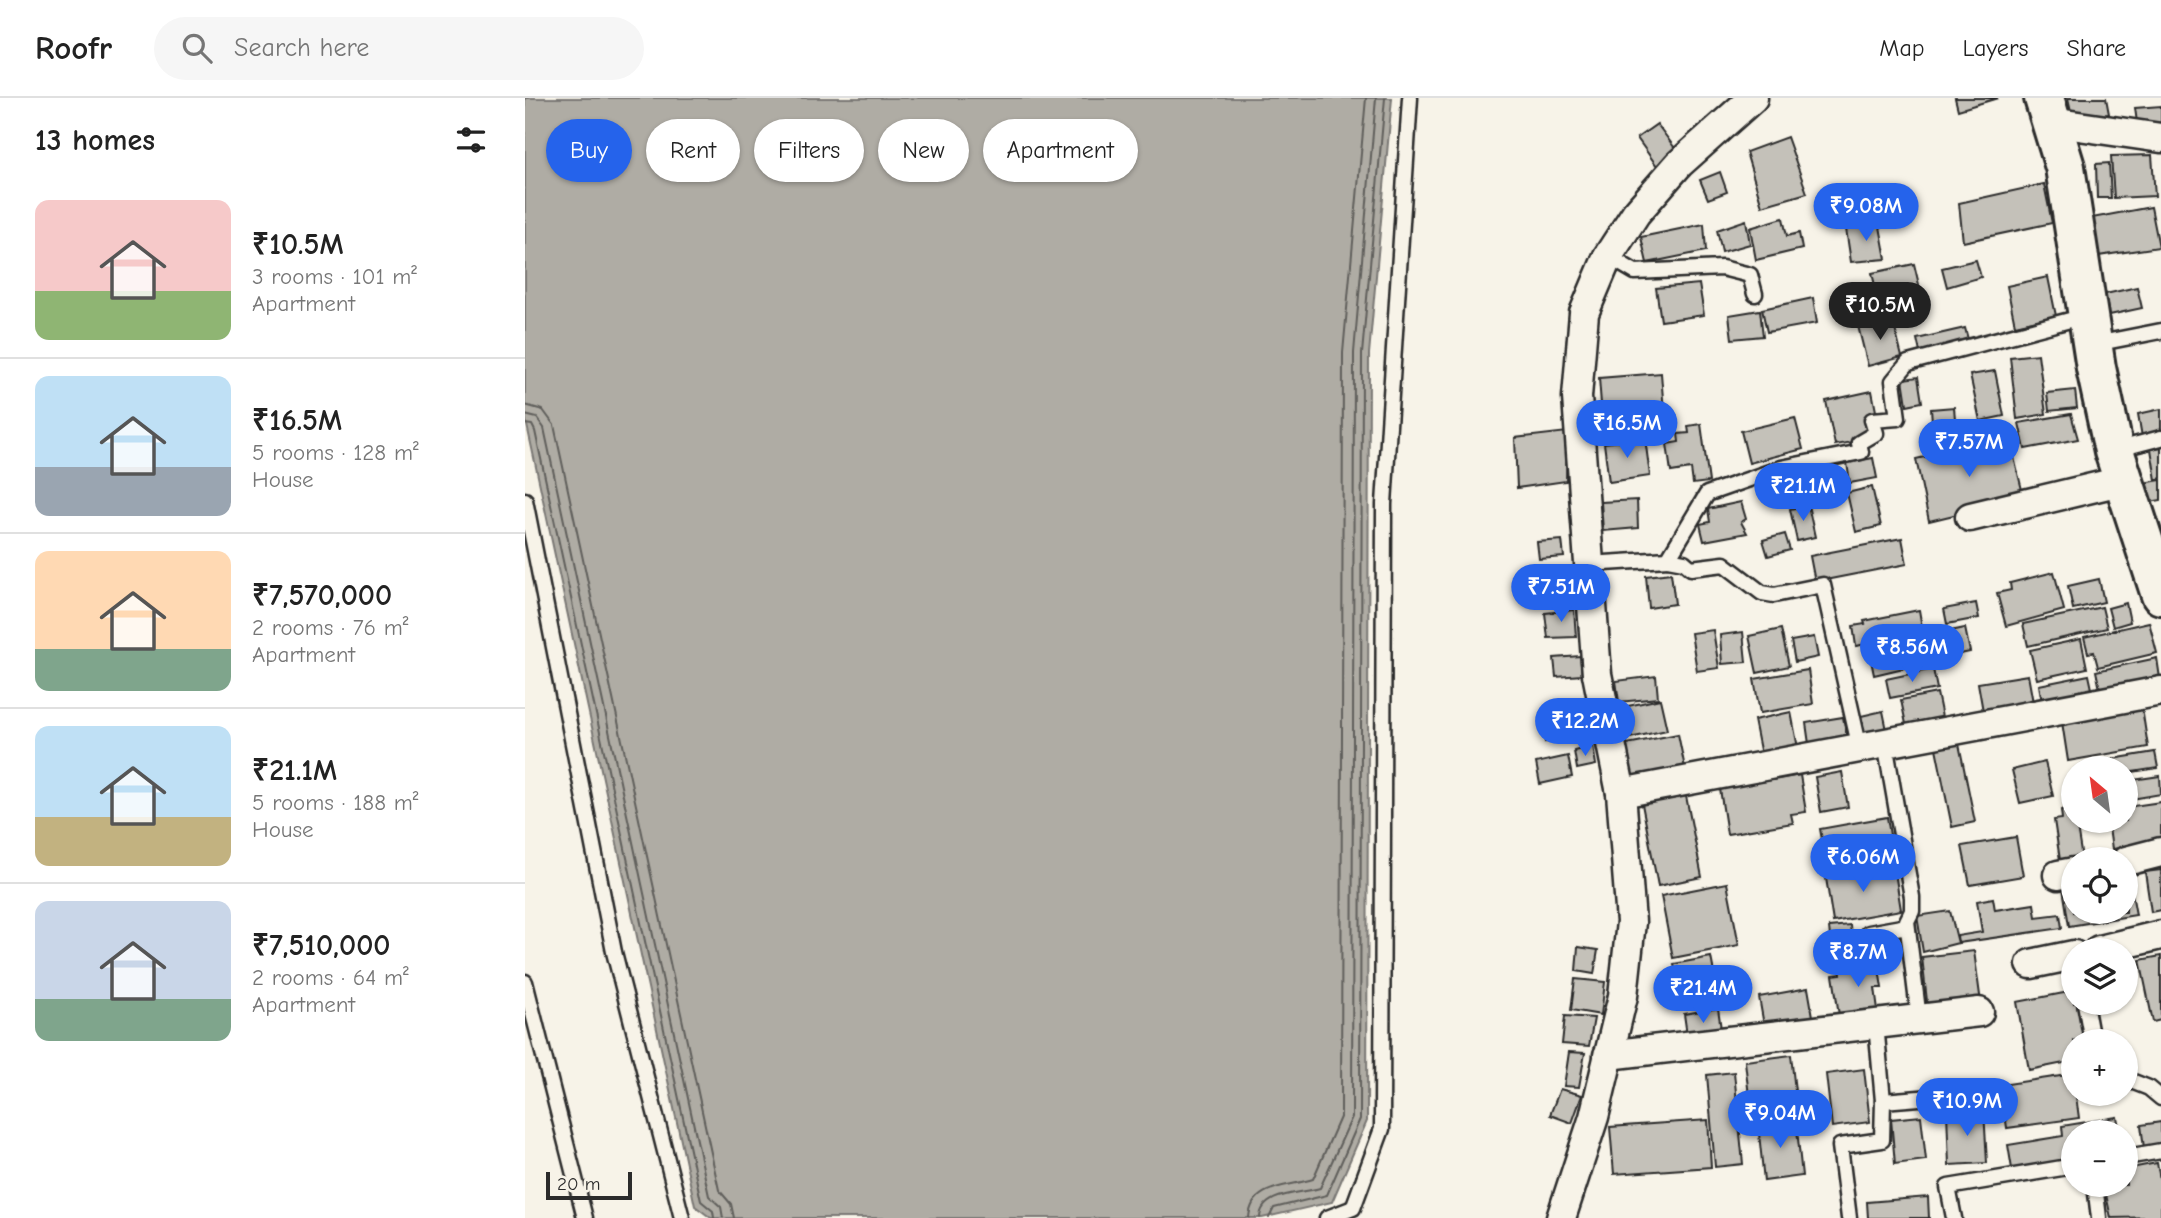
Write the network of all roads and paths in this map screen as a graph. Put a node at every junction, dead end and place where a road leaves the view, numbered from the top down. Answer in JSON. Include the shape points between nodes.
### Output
{"nodes":[{"id":1,"x":1410,"y":98,"type":"edge"},
{"id":2,"x":1753,"y":98,"type":"edge"},
{"id":3,"x":2048,"y":110,"type":"edge"},
{"id":4,"x":2161,"y":138,"type":"edge"},
{"id":5,"x":1608,"y":256,"type":"junction"},
{"id":6,"x":1755,"y":294,"type":"dead end"},
{"id":7,"x":2092,"y":330,"type":"junction"},
{"id":8,"x":2161,"y":331,"type":"edge"},
{"id":9,"x":2161,"y":438,"type":"edge"},
{"id":10,"x":2117,"y":466,"type":"junction"},
{"id":11,"x":525,"y":500,"type":"edge"},
{"id":12,"x":1970,"y":517,"type":"dead end"},
{"id":13,"x":1668,"y":559,"type":"junction"},
{"id":14,"x":1589,"y":564,"type":"junction"},
{"id":15,"x":2161,"y":595,"type":"edge"},
{"id":16,"x":2161,"y":691,"type":"edge"},
{"id":17,"x":1872,"y":746,"type":"junction"},
{"id":18,"x":1621,"y":793,"type":"junction"},
{"id":19,"x":2161,"y":852,"type":"edge"},
{"id":20,"x":2138,"y":858,"type":"edge"},
{"id":21,"x":1907,"y":926,"type":"junction"},
{"id":22,"x":1868,"y":933,"type":"dead end"},
{"id":23,"x":2161,"y":935,"type":"edge"},
{"id":24,"x":2138,"y":941,"type":"edge"},
{"id":25,"x":2061,"y":958,"type":"edge"},
{"id":26,"x":2031,"y":964,"type":"dead end"},
{"id":27,"x":525,"y":982,"type":"edge"},
{"id":28,"x":1979,"y":1012,"type":"dead end"},
{"id":29,"x":1919,"y":1019,"type":"junction"},
{"id":30,"x":1876,"y":1024,"type":"junction"},
{"id":31,"x":1608,"y":1055,"type":"junction"},
{"id":32,"x":2138,"y":1084,"type":"edge"},
{"id":33,"x":1980,"y":1093,"type":"dead end"},
{"id":34,"x":2161,"y":1098,"type":"edge"},
{"id":35,"x":1883,"y":1101,"type":"junction"},
{"id":36,"x":2161,"y":1151,"type":"edge"},
{"id":37,"x":2138,"y":1155,"type":"edge"},
{"id":38,"x":2061,"y":1168,"type":"edge"},
{"id":39,"x":2096,"y":1197,"type":"edge"},
{"id":40,"x":585,"y":1218,"type":"edge"},
{"id":41,"x":682,"y":1218,"type":"edge"},
{"id":42,"x":1327,"y":1218,"type":"edge"},
{"id":43,"x":1561,"y":1218,"type":"edge"},
{"id":44,"x":1849,"y":1218,"type":"edge"},
{"id":45,"x":1954,"y":1218,"type":"edge"},
{"id":46,"x":2099,"y":1218,"type":"edge"}],
"edges":[{"from":1,"to":42,"type":"lane","via":[[1384,504],[1381,1129],[1353,1208]]},
{"from":2,"to":5,"type":"street","via":[[1679,164],[1636,213]]},
{"from":3,"to":4,"type":"street"},
{"from":3,"to":7,"type":"main road","via":[[2065,167]]},
{"from":5,"to":6,"type":"lane","via":[[1635,272],[1722,268],[1750,275]]},
{"from":5,"to":14,"type":"street","via":[[1584,313],[1577,397]]},
{"from":7,"to":8,"type":"lane"},
{"from":7,"to":10,"type":"main road"},
{"from":7,"to":13,"type":"lane","via":[[1908,363],[1893,381],[1898,418],[1872,420],[1876,433],[1859,443],[1861,452],[1781,468],[1707,494]]},
{"from":9,"to":10,"type":"lane"},
{"from":10,"to":12,"type":"street"},
{"from":10,"to":15,"type":"main road"},
{"from":11,"to":41,"type":"lane","via":[[614,952]]},
{"from":13,"to":14,"type":"lane"},
{"from":13,"to":17,"type":"lane","via":[[1691,568],[1724,565],[1762,593],[1774,595],[1823,585]]},
{"from":14,"to":18,"type":"street","via":[[1597,674]]},
{"from":16,"to":17,"type":"street"},
{"from":17,"to":18,"type":"street"},
{"from":17,"to":21,"type":"lane","via":[[1912,897]]},
{"from":18,"to":31,"type":"street","via":[[1631,922],[1623,996]]},
{"from":19,"to":20,"type":"street"},
{"from":21,"to":22,"type":"lane"},
{"from":21,"to":29,"type":"lane"},
{"from":23,"to":24,"type":"street"},
{"from":25,"to":26,"type":"street"},
{"from":27,"to":40,"type":"lane"},
{"from":28,"to":29,"type":"street"},
{"from":29,"to":30,"type":"street"},
{"from":30,"to":31,"type":"street"},
{"from":30,"to":35,"type":"lane"},
{"from":31,"to":43,"type":"street","via":[[1585,1150]]},
{"from":32,"to":34,"type":"lane"},
{"from":33,"to":35,"type":"lane"},
{"from":35,"to":44,"type":"lane","via":[[1882,1140],[1840,1146]]},
{"from":36,"to":37,"type":"lane"},
{"from":38,"to":45,"type":"lane","via":[[1948,1187]]},
{"from":39,"to":46,"type":"lane"}]}
